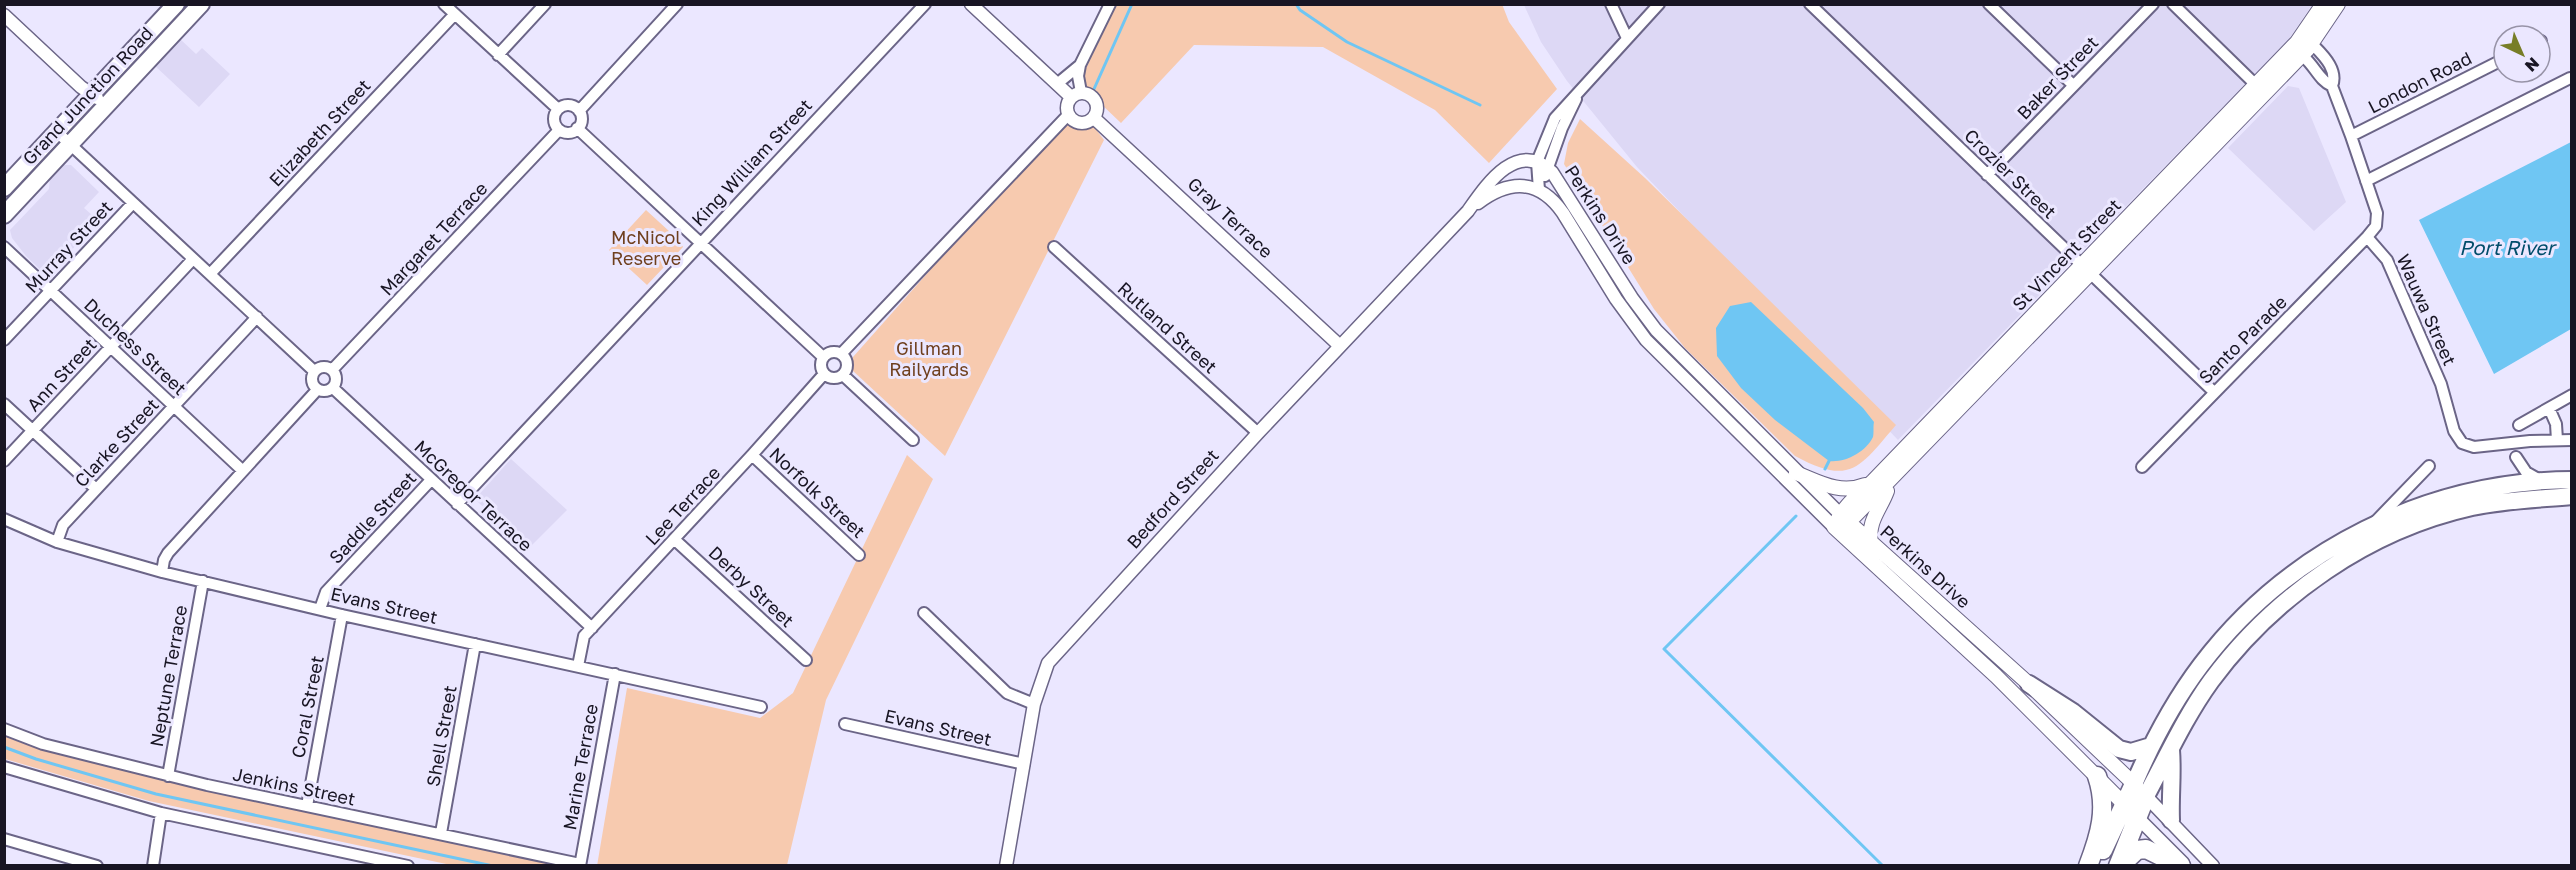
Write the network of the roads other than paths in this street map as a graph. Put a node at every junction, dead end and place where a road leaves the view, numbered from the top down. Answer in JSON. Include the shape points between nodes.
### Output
{"nodes":[{"id":1,"x":176,"y":4,"type":"edge"},
{"id":2,"x":201,"y":4,"type":"edge"},
{"id":3,"x":444,"y":4,"type":"edge"},
{"id":4,"x":545,"y":4,"type":"edge"},
{"id":5,"x":677,"y":4,"type":"edge"},
{"id":6,"x":926,"y":4,"type":"edge"},
{"id":7,"x":971,"y":4,"type":"edge"},
{"id":8,"x":1110,"y":4,"type":"edge"},
{"id":9,"x":1611,"y":4,"type":"edge"},
{"id":10,"x":1659,"y":4,"type":"edge"},
{"id":11,"x":1810,"y":4,"type":"edge"},
{"id":12,"x":1989,"y":4,"type":"edge"},
{"id":13,"x":2153,"y":4,"type":"edge"},
{"id":14,"x":2173,"y":4,"type":"edge"},
{"id":15,"x":2323,"y":4,"type":"edge"},
{"id":16,"x":2338,"y":4,"type":"edge"},
{"id":17,"x":454,"y":15,"type":"junction"},
{"id":18,"x":6,"y":18,"type":"edge"},
{"id":19,"x":1627,"y":38,"type":"junction"},
{"id":20,"x":2302,"y":46,"type":"junction"},
{"id":21,"x":498,"y":55,"type":"junction"},
{"id":22,"x":1080,"y":65,"type":"junction"},
{"id":23,"x":2492,"y":65,"type":"edge"},
{"id":24,"x":2570,"y":78,"type":"dead end"},
{"id":25,"x":1057,"y":84,"type":"junction"},
{"id":26,"x":2073,"y":85,"type":"junction"},
{"id":27,"x":2256,"y":85,"type":"junction"},
{"id":28,"x":93,"y":94,"type":"junction"},
{"id":29,"x":1076,"y":95,"type":"junction"},
{"id":30,"x":106,"y":106,"type":"junction"},
{"id":31,"x":558,"y":109,"type":"junction"},
{"id":32,"x":579,"y":111,"type":"junction"},
{"id":33,"x":1068,"y":115,"type":"junction"},
{"id":34,"x":1094,"y":118,"type":"junction"},
{"id":35,"x":577,"y":128,"type":"junction"},
{"id":36,"x":559,"y":130,"type":"junction"},
{"id":37,"x":57,"y":132,"type":"junction"},
{"id":38,"x":2351,"y":136,"type":"junction"},
{"id":39,"x":70,"y":144,"type":"junction"},
{"id":40,"x":1542,"y":165,"type":"junction"},
{"id":41,"x":1987,"y":175,"type":"junction"},
{"id":42,"x":2366,"y":181,"type":"junction"},
{"id":43,"x":4,"y":188,"type":"edge"},
{"id":44,"x":1539,"y":190,"type":"junction"},
{"id":45,"x":134,"y":203,"type":"junction"},
{"id":46,"x":1468,"y":211,"type":"junction"},
{"id":47,"x":4,"y":215,"type":"edge"},
{"id":48,"x":2367,"y":237,"type":"junction"},
{"id":49,"x":700,"y":242,"type":"junction"},
{"id":50,"x":4,"y":247,"type":"edge"},
{"id":51,"x":1054,"y":247,"type":"dead end"},
{"id":52,"x":193,"y":259,"type":"junction"},
{"id":53,"x":2086,"y":270,"type":"junction"},
{"id":54,"x":210,"y":274,"type":"junction"},
{"id":55,"x":51,"y":291,"type":"junction"},
{"id":56,"x":257,"y":318,"type":"junction"},
{"id":57,"x":4,"y":340,"type":"edge"},
{"id":58,"x":111,"y":346,"type":"junction"},
{"id":59,"x":1340,"y":346,"type":"junction"},
{"id":60,"x":841,"y":354,"type":"junction"},
{"id":61,"x":823,"y":357,"type":"junction"},
{"id":62,"x":332,"y":370,"type":"junction"},
{"id":63,"x":314,"y":371,"type":"junction"},
{"id":64,"x":824,"y":374,"type":"junction"},
{"id":65,"x":843,"y":375,"type":"junction"},
{"id":66,"x":333,"y":387,"type":"junction"},
{"id":67,"x":317,"y":390,"type":"junction"},
{"id":68,"x":2214,"y":392,"type":"junction"},
{"id":69,"x":2571,"y":395,"type":"edge"},
{"id":70,"x":4,"y":404,"type":"edge"},
{"id":71,"x":174,"y":406,"type":"junction"},
{"id":72,"x":2549,"y":408,"type":"junction"},
{"id":73,"x":2519,"y":425,"type":"dead end"},
{"id":74,"x":33,"y":430,"type":"junction"},
{"id":75,"x":1258,"y":433,"type":"junction"},
{"id":76,"x":913,"y":440,"type":"dead end"},
{"id":77,"x":2557,"y":440,"type":"junction"},
{"id":78,"x":2571,"y":440,"type":"edge"},
{"id":79,"x":752,"y":455,"type":"junction"},
{"id":80,"x":2516,"y":457,"type":"dead end"},
{"id":81,"x":4,"y":461,"type":"edge"},
{"id":82,"x":2429,"y":466,"type":"dead end"},
{"id":83,"x":2142,"y":467,"type":"dead end"},
{"id":84,"x":243,"y":471,"type":"junction"},
{"id":85,"x":1796,"y":473,"type":"junction"},
{"id":86,"x":431,"y":480,"type":"junction"},
{"id":87,"x":2540,"y":480,"type":"junction"},
{"id":88,"x":2571,"y":480,"type":"edge"},
{"id":89,"x":1880,"y":484,"type":"junction"},
{"id":90,"x":96,"y":489,"type":"junction"},
{"id":91,"x":2571,"y":496,"type":"edge"},
{"id":92,"x":457,"y":504,"type":"junction"},
{"id":93,"x":1844,"y":518,"type":"junction"},
{"id":94,"x":4,"y":519,"type":"edge"},
{"id":95,"x":2372,"y":525,"type":"junction"},
{"id":96,"x":1834,"y":527,"type":"junction"},
{"id":97,"x":674,"y":538,"type":"junction"},
{"id":98,"x":1871,"y":542,"type":"junction"},
{"id":99,"x":57,"y":543,"type":"junction"},
{"id":100,"x":859,"y":555,"type":"dead end"},
{"id":101,"x":162,"y":572,"type":"junction"},
{"id":102,"x":203,"y":581,"type":"junction"},
{"id":103,"x":320,"y":609,"type":"junction"},
{"id":104,"x":924,"y":614,"type":"dead end"},
{"id":105,"x":342,"y":615,"type":"junction"},
{"id":106,"x":592,"y":628,"type":"junction"},
{"id":107,"x":475,"y":644,"type":"junction"},
{"id":108,"x":806,"y":660,"type":"dead end"},
{"id":109,"x":578,"y":666,"type":"junction"},
{"id":110,"x":615,"y":674,"type":"junction"},
{"id":111,"x":2029,"y":684,"type":"junction"},
{"id":112,"x":1035,"y":704,"type":"junction"},
{"id":113,"x":761,"y":707,"type":"dead end"},
{"id":114,"x":845,"y":724,"type":"dead end"},
{"id":115,"x":4,"y":729,"type":"edge"},
{"id":116,"x":2151,"y":746,"type":"junction"},
{"id":117,"x":2170,"y":750,"type":"junction"},
{"id":118,"x":1024,"y":764,"type":"junction"},
{"id":119,"x":4,"y":767,"type":"edge"},
{"id":120,"x":168,"y":776,"type":"junction"},
{"id":121,"x":2097,"y":776,"type":"junction"},
{"id":122,"x":2140,"y":790,"type":"junction"},
{"id":123,"x":306,"y":806,"type":"junction"},
{"id":124,"x":2131,"y":811,"type":"junction"},
{"id":125,"x":161,"y":813,"type":"junction"},
{"id":126,"x":2171,"y":820,"type":"junction"},
{"id":127,"x":441,"y":834,"type":"junction"},
{"id":128,"x":4,"y":839,"type":"edge"},
{"id":129,"x":580,"y":865,"type":"edge"},
{"id":130,"x":97,"y":866,"type":"edge"},
{"id":131,"x":153,"y":866,"type":"edge"},
{"id":132,"x":408,"y":866,"type":"edge"},
{"id":133,"x":1006,"y":866,"type":"edge"},
{"id":134,"x":2088,"y":866,"type":"edge"},
{"id":135,"x":2096,"y":866,"type":"edge"},
{"id":136,"x":2119,"y":866,"type":"edge"},
{"id":137,"x":2183,"y":866,"type":"edge"},
{"id":138,"x":2214,"y":866,"type":"edge"}],
"edges":[{"from":1,"to":28,"type":"highway","name":"Grand Junction Road"},
{"from":2,"to":30,"type":"highway","name":"Grand Junction Road"},
{"from":3,"to":17,"type":"street"},
{"from":4,"to":21,"type":"street"},
{"from":5,"to":32,"type":"street"},
{"from":6,"to":49,"type":"street","name":"King William Street"},
{"from":7,"to":25,"type":"street"},
{"from":8,"to":22,"type":"street"},
{"from":9,"to":19,"type":"street"},
{"from":10,"to":19,"type":"street"},
{"from":11,"to":41,"type":"street","name":"Crozier Street"},
{"from":12,"to":26,"type":"street"},
{"from":13,"to":26,"type":"street","name":"Baker Street"},
{"from":14,"to":27,"type":"street"},
{"from":15,"to":20,"type":"main road","name":"St Vincent Street"},
{"from":16,"to":20,"type":"main road","name":"St Vincent Street"},
{"from":17,"to":21,"type":"street"},
{"from":17,"to":54,"type":"street","name":"Elizabeth Street"},
{"from":18,"to":28,"type":"street"},
{"from":19,"to":40,"type":"street","via":[[1555,118]]},
{"from":20,"to":27,"type":"main road","name":"St Vincent Street"},
{"from":20,"to":38,"type":"street","via":[[2315,47],[2326,58]]},
{"from":20,"to":53,"type":"main road","name":"St Vincent Street"},
{"from":21,"to":31,"type":"street"},
{"from":22,"to":25,"type":"street"},
{"from":22,"to":29,"type":"street"},
{"from":23,"to":38,"type":"street","name":"London Road"},
{"from":24,"to":42,"type":"street"},
{"from":25,"to":29,"type":"street"},
{"from":26,"to":41,"type":"street","name":"Baker Street"},
{"from":27,"to":53,"type":"main road","name":"St Vincent Street"},
{"from":28,"to":30,"type":"street"},
{"from":28,"to":37,"type":"highway","name":"Grand Junction Road"},
{"from":29,"to":33,"type":"street","via":[[1067,104]]},
{"from":29,"to":34,"type":"street","via":[[1089,94],[1095,99]]},
{"from":30,"to":39,"type":"highway","name":"Grand Junction Road"},
{"from":31,"to":32,"type":"street","via":[[567,106]]},
{"from":31,"to":36,"type":"street","via":[[554,118]]},
{"from":32,"to":35,"type":"street","via":[[581,123]]},
{"from":33,"to":34,"type":"street","via":[[1084,123]]},
{"from":33,"to":60,"type":"street"},
{"from":34,"to":59,"type":"street","name":"Gray Terrace"},
{"from":35,"to":36,"type":"street","via":[[568,133]]},
{"from":35,"to":49,"type":"street"},
{"from":36,"to":62,"type":"street","name":"Margaret Terrace"},
{"from":37,"to":39,"type":"street"},
{"from":37,"to":43,"type":"highway","name":"Grand Junction Road"},
{"from":38,"to":42,"type":"street"},
{"from":39,"to":45,"type":"street"},
{"from":39,"to":47,"type":"highway","name":"Grand Junction Road"},
{"from":40,"to":44,"type":"street"},
{"from":40,"to":46,"type":"street","name":"Perkins Drive","via":[[1522,161],[1508,166],[1487,185]]},
{"from":40,"to":85,"type":"street","name":"Perkins Drive","via":[[1564,189],[1650,323]]},
{"from":41,"to":53,"type":"street","name":"Crozier Street"},
{"from":42,"to":48,"type":"street","via":[[2377,213],[2376,226]]},
{"from":44,"to":46,"type":"street","name":"Perkins Drive","via":[[1520,186],[1501,189]]},
{"from":44,"to":96,"type":"street","name":"Perkins Drive","via":[[1560,208],[1646,340]]},
{"from":45,"to":52,"type":"street"},
{"from":45,"to":55,"type":"street","name":"Murray Street"},
{"from":46,"to":59,"type":"street","name":"Bedford Street"},
{"from":48,"to":68,"type":"street","name":"Santo Parade"},
{"from":48,"to":77,"type":"street","name":"Wauwa Street","via":[[2387,260],[2441,384],[2454,431],[2462,442],[2474,447]]},
{"from":49,"to":61,"type":"street"},
{"from":49,"to":92,"type":"street","name":"King William Street"},
{"from":50,"to":55,"type":"street","name":"Duchess Street"},
{"from":51,"to":75,"type":"street","name":"Rutland Street"},
{"from":52,"to":54,"type":"street"},
{"from":52,"to":58,"type":"street","name":"Ann Street"},
{"from":53,"to":68,"type":"street","name":"Crozier Street"},
{"from":53,"to":89,"type":"main road","name":"St Vincent Street"},
{"from":54,"to":56,"type":"street"},
{"from":55,"to":57,"type":"street","name":"Murray Street"},
{"from":55,"to":58,"type":"street","name":"Duchess Street"},
{"from":56,"to":63,"type":"street"},
{"from":56,"to":71,"type":"street","name":"Clarke Street"},
{"from":58,"to":71,"type":"street","name":"Duchess Street"},
{"from":58,"to":74,"type":"street","name":"Ann Street"},
{"from":59,"to":75,"type":"street","name":"Bedford Street"},
{"from":60,"to":61,"type":"street","via":[[830,352]]},
{"from":60,"to":65,"type":"street","via":[[847,364]]},
{"from":61,"to":64,"type":"street","via":[[820,367]]},
{"from":62,"to":63,"type":"street","via":[[321,367]]},
{"from":62,"to":66,"type":"street","via":[[336,380]]},
{"from":63,"to":67,"type":"street","via":[[311,379]]},
{"from":64,"to":65,"type":"street","via":[[831,378]]},
{"from":64,"to":79,"type":"street","name":"Lee Terrace"},
{"from":65,"to":76,"type":"street"},
{"from":66,"to":67,"type":"street","via":[[325,392]]},
{"from":66,"to":86,"type":"street","name":"McGregor Terrace"},
{"from":67,"to":84,"type":"street"},
{"from":68,"to":83,"type":"street","name":"Santo Parade"},
{"from":69,"to":72,"type":"street"},
{"from":70,"to":74,"type":"street"},
{"from":71,"to":84,"type":"street","name":"Duchess Street"},
{"from":71,"to":90,"type":"street","name":"Clarke Street"},
{"from":72,"to":73,"type":"street"},
{"from":72,"to":77,"type":"street"},
{"from":74,"to":81,"type":"street","name":"Ann Street"},
{"from":74,"to":90,"type":"street"},
{"from":75,"to":112,"type":"street","name":"Bedford Street","via":[[1057,653],[1042,677]]},
{"from":77,"to":78,"type":"street","name":"Wauwa Street"},
{"from":79,"to":97,"type":"street","name":"Lee Terrace"},
{"from":79,"to":100,"type":"street","name":"Norfolk Street"},
{"from":80,"to":87,"type":"street","via":[[2526,472]]},
{"from":82,"to":95,"type":"street"},
{"from":84,"to":101,"type":"street","via":[[168,553]]},
{"from":85,"to":89,"type":"main road","via":[[1841,489]]},
{"from":85,"to":93,"type":"street","name":"Perkins Drive"},
{"from":86,"to":92,"type":"street","name":"McGregor Terrace"},
{"from":86,"to":103,"type":"street","name":"Saddle Street","via":[[326,592]]},
{"from":87,"to":88,"type":"highway"},
{"from":87,"to":95,"type":"highway","via":[[2466,492]]},
{"from":89,"to":93,"type":"main road","name":"St Vincent Street"},
{"from":89,"to":98,"type":"main road","via":[[1887,492],[1870,528]]},
{"from":90,"to":99,"type":"street","name":"Clarke Street","via":[[63,525]]},
{"from":91,"to":117,"type":"highway","via":[[2470,507],[2376,541],[2339,562],[2283,603],[2245,640],[2210,682]]},
{"from":92,"to":106,"type":"street","name":"McGregor Terrace"},
{"from":93,"to":96,"type":"main road","name":"St Vincent Street"},
{"from":93,"to":98,"type":"main road","name":"Perkins Drive"},
{"from":94,"to":99,"type":"street","name":"Evans Street"},
{"from":95,"to":116,"type":"highway","via":[[2322,552],[2277,586],[2230,630],[2177,700]]},
{"from":96,"to":121,"type":"main road","name":"Perkins Drive","via":[[1996,676]]},
{"from":97,"to":106,"type":"street","name":"Lee Terrace"},
{"from":97,"to":108,"type":"street","name":"Derby Street"},
{"from":98,"to":111,"type":"main road","name":"Perkins Drive"},
{"from":99,"to":101,"type":"street","name":"Evans Street"},
{"from":101,"to":102,"type":"street","name":"Evans Street"},
{"from":102,"to":103,"type":"street","name":"Evans Street"},
{"from":102,"to":120,"type":"street","name":"Neptune Terrace"},
{"from":103,"to":105,"type":"street","name":"Evans Street"},
{"from":104,"to":112,"type":"street","via":[[1007,693]]},
{"from":105,"to":107,"type":"street","name":"Evans Street"},
{"from":105,"to":123,"type":"street","name":"Coral Street"},
{"from":106,"to":109,"type":"street","name":"Lee Terrace","via":[[584,636]]},
{"from":107,"to":109,"type":"street","name":"Evans Street"},
{"from":107,"to":127,"type":"street","name":"Shell Street"},
{"from":109,"to":110,"type":"street","name":"Evans Street"},
{"from":110,"to":113,"type":"street","name":"Evans Street"},
{"from":110,"to":129,"type":"street","name":"Marine Terrace"},
{"from":111,"to":116,"type":"highway","via":[[2073,712],[2119,749],[2131,752]]},
{"from":111,"to":122,"type":"main road","name":"Perkins Drive"},
{"from":112,"to":118,"type":"street","name":"Bedford Street"},
{"from":114,"to":118,"type":"street","name":"Evans Street"},
{"from":115,"to":120,"type":"street","name":"Jenkins Street","via":[[43,744]]},
{"from":116,"to":122,"type":"highway"},
{"from":117,"to":122,"type":"highway"},
{"from":117,"to":126,"type":"highway"},
{"from":118,"to":133,"type":"street","name":"Bedford Street"},
{"from":119,"to":125,"type":"street"},
{"from":120,"to":123,"type":"street","name":"Jenkins Street"},
{"from":121,"to":124,"type":"main road","name":"Perkins Drive"},
{"from":121,"to":134,"type":"highway","via":[[2102,816],[2100,835]]},
{"from":122,"to":124,"type":"highway"},
{"from":122,"to":126,"type":"street","name":"Perkins Drive"},
{"from":123,"to":127,"type":"street","name":"Jenkins Street"},
{"from":124,"to":135,"type":"highway"},
{"from":124,"to":136,"type":"highway"},
{"from":124,"to":137,"type":"street","name":"Perkins Drive"},
{"from":125,"to":131,"type":"street"},
{"from":125,"to":132,"type":"street"},
{"from":126,"to":138,"type":"street","name":"Perkins Drive"},
{"from":127,"to":129,"type":"street","name":"Jenkins Street"},
{"from":128,"to":130,"type":"street"},
{"from":136,"to":137,"type":"highway","via":[[2137,850],[2146,849]]}]}
